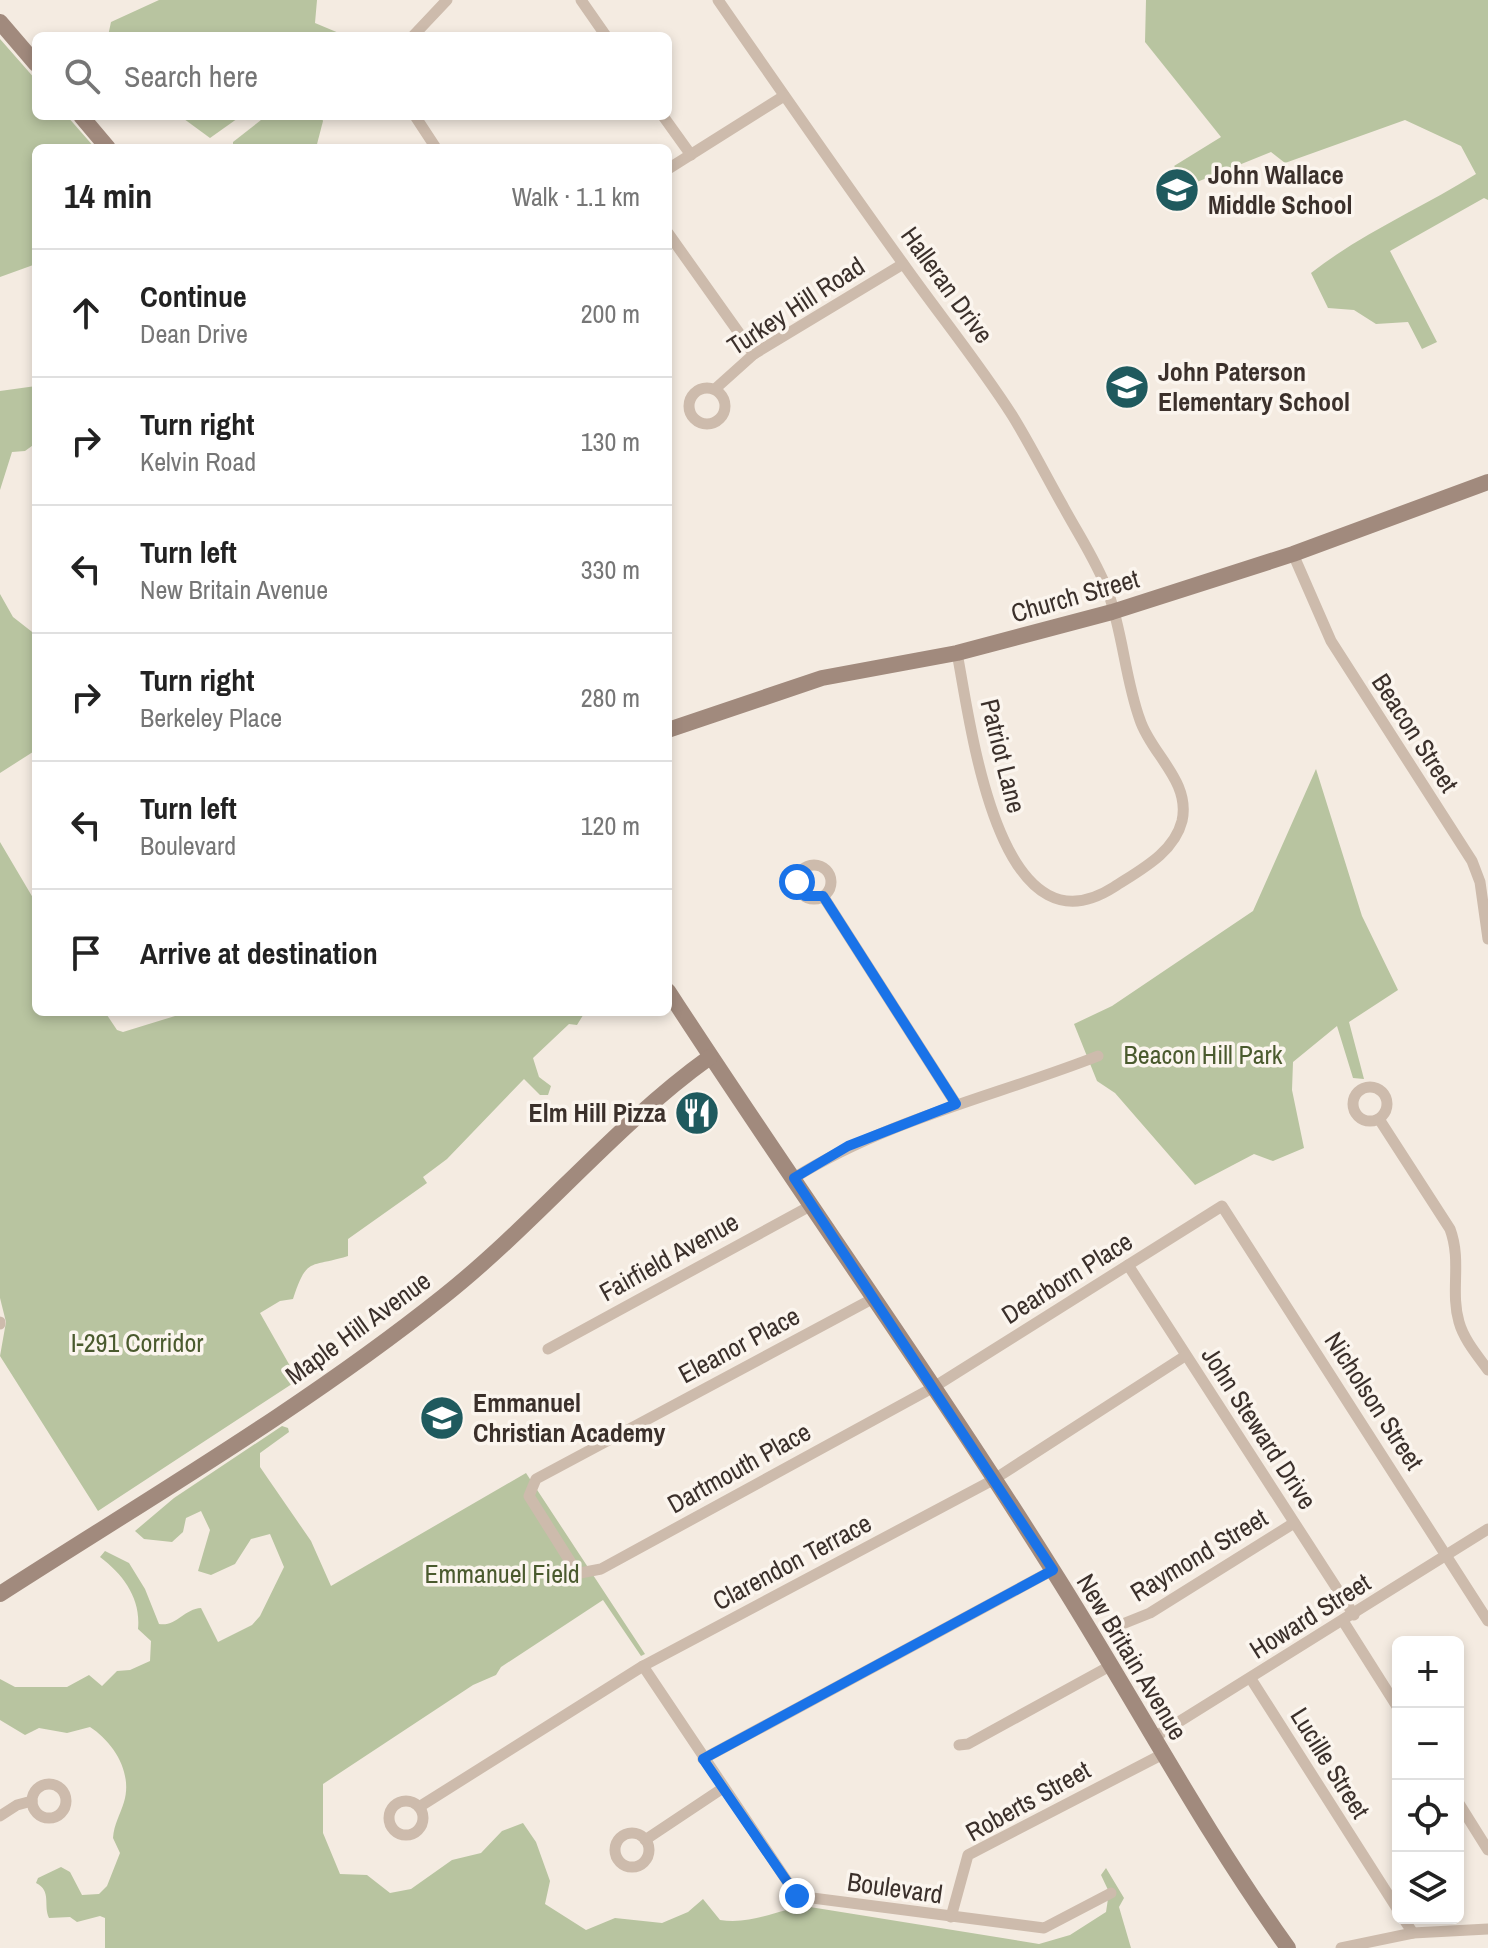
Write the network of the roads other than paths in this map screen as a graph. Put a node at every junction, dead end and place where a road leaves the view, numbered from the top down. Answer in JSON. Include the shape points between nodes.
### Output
{"nodes":[{"id":1,"x":447,"y":0,"type":"edge"},
{"id":2,"x":581,"y":0,"type":"edge"},
{"id":3,"x":718,"y":0,"type":"edge"},
{"id":4,"x":0,"y":22,"type":"edge"},
{"id":5,"x":417,"y":32,"type":"edge"},
{"id":6,"x":603,"y":32,"type":"edge"},
{"id":7,"x":32,"y":59,"type":"edge"},
{"id":8,"x":784,"y":96,"type":"junction"},
{"id":9,"x":84,"y":120,"type":"edge"},
{"id":10,"x":418,"y":120,"type":"edge"},
{"id":11,"x":666,"y":120,"type":"edge"},
{"id":12,"x":105,"y":144,"type":"edge"},
{"id":13,"x":433,"y":144,"type":"edge"},
{"id":14,"x":691,"y":155,"type":"junction"},
{"id":15,"x":672,"y":167,"type":"edge"},
{"id":16,"x":672,"y":239,"type":"edge"},
{"id":17,"x":903,"y":264,"type":"junction"},
{"id":18,"x":754,"y":354,"type":"junction"},
{"id":19,"x":715,"y":389,"type":"dead end"},
{"id":20,"x":1488,"y":482,"type":"edge"},
{"id":21,"x":1293,"y":554,"type":"junction"},
{"id":22,"x":1112,"y":612,"type":"junction"},
{"id":23,"x":957,"y":653,"type":"junction"},
{"id":24,"x":672,"y":729,"type":"edge"},
{"id":25,"x":823,"y":896,"type":"dead end"},
{"id":26,"x":1488,"y":939,"type":"edge"},
{"id":27,"x":672,"y":997,"type":"edge"},
{"id":28,"x":1098,"y":1056,"type":"dead end"},
{"id":29,"x":710,"y":1057,"type":"junction"},
{"id":30,"x":956,"y":1104,"type":"junction"},
{"id":31,"x":1379,"y":1119,"type":"dead end"},
{"id":32,"x":794,"y":1178,"type":"junction"},
{"id":33,"x":812,"y":1205,"type":"junction"},
{"id":34,"x":1222,"y":1206,"type":"joint"},
{"id":35,"x":1128,"y":1265,"type":"junction"},
{"id":36,"x":874,"y":1298,"type":"junction"},
{"id":37,"x":548,"y":1349,"type":"dead end"},
{"id":38,"x":1185,"y":1356,"type":"junction"},
{"id":39,"x":1488,"y":1370,"type":"edge"},
{"id":40,"x":934,"y":1387,"type":"junction"},
{"id":41,"x":993,"y":1480,"type":"junction"},
{"id":42,"x":1294,"y":1523,"type":"junction"},
{"id":43,"x":1488,"y":1529,"type":"edge"},
{"id":44,"x":1447,"y":1556,"type":"junction"},
{"id":45,"x":567,"y":1558,"type":"joint"},
{"id":46,"x":1053,"y":1570,"type":"junction"},
{"id":47,"x":0,"y":1594,"type":"edge"},
{"id":48,"x":1348,"y":1618,"type":"junction"},
{"id":49,"x":1488,"y":1621,"type":"edge"},
{"id":50,"x":1125,"y":1623,"type":"dead end"},
{"id":51,"x":643,"y":1666,"type":"junction"},
{"id":52,"x":1110,"y":1666,"type":"junction"},
{"id":53,"x":1251,"y":1679,"type":"junction"},
{"id":54,"x":1392,"y":1697,"type":"edge"},
{"id":55,"x":1153,"y":1738,"type":"junction"},
{"id":56,"x":959,"y":1745,"type":"dead end"},
{"id":57,"x":1163,"y":1754,"type":"junction"},
{"id":58,"x":703,"y":1759,"type":"junction"},
{"id":59,"x":723,"y":1788,"type":"junction"},
{"id":60,"x":32,"y":1801,"type":"dead end"},
{"id":61,"x":419,"y":1807,"type":"dead end"},
{"id":62,"x":1464,"y":1812,"type":"edge"},
{"id":63,"x":0,"y":1816,"type":"edge"},
{"id":64,"x":645,"y":1840,"type":"dead end"},
{"id":65,"x":1488,"y":1850,"type":"edge"},
{"id":66,"x":1111,"y":1893,"type":"dead end"},
{"id":67,"x":1392,"y":1901,"type":"edge"},
{"id":68,"x":951,"y":1917,"type":"junction"},
{"id":69,"x":1407,"y":1924,"type":"edge"},
{"id":70,"x":1488,"y":1929,"type":"edge"},
{"id":71,"x":1413,"y":1933,"type":"junction"},
{"id":72,"x":1288,"y":1948,"type":"edge"},
{"id":73,"x":1341,"y":1948,"type":"edge"}],
"edges":[{"from":1,"to":5,"type":"street"},
{"from":2,"to":6,"type":"street"},
{"from":3,"to":8,"type":"street","name":"Halleran Drive"},
{"from":4,"to":7,"type":"main road"},
{"from":8,"to":14,"type":"street"},
{"from":8,"to":17,"type":"street","name":"Halleran Drive"},
{"from":9,"to":12,"type":"main road"},
{"from":10,"to":13,"type":"street"},
{"from":11,"to":14,"type":"street"},
{"from":14,"to":15,"type":"street"},
{"from":16,"to":18,"type":"street"},
{"from":17,"to":18,"type":"street","name":"Turkey Hill Road"},
{"from":17,"to":22,"type":"street","name":"Halleran Drive","via":[[1013,416],[1084,544]]},
{"from":18,"to":19,"type":"street","name":"Turkey Hill Road"},
{"from":20,"to":21,"type":"main road","name":"Church Street"},
{"from":21,"to":22,"type":"main road","name":"Church Street"},
{"from":21,"to":26,"type":"street","name":"Beacon Street","via":[[1331,641],[1472,861]]},
{"from":22,"to":23,"type":"main road","name":"Church Street"},
{"from":22,"to":23,"type":"street","name":"Patriot Lane","via":[[1140,723],[1171,770],[1182,821],[1163,854],[1090,898],[1047,893],[1026,880],[1011,856],[986,796]]},
{"from":23,"to":24,"type":"main road","name":"Church Street","via":[[822,678]]},
{"from":25,"to":30,"type":"street"},
{"from":27,"to":29,"type":"main road","name":"New Britain Avenue"},
{"from":28,"to":30,"type":"street"},
{"from":29,"to":32,"type":"main road","name":"New Britain Avenue"},
{"from":29,"to":47,"type":"main road","name":"Maple Hill Avenue","via":[[500,1250],[413,1320],[294,1404]]},
{"from":30,"to":32,"type":"street","via":[[848,1146]]},
{"from":31,"to":39,"type":"street","via":[[1450,1229],[1458,1249],[1459,1323]]},
{"from":32,"to":33,"type":"main road","name":"New Britain Avenue"},
{"from":33,"to":36,"type":"main road","name":"New Britain Avenue"},
{"from":33,"to":37,"type":"street","name":"Fairfield Avenue"},
{"from":34,"to":35,"type":"street","name":"Dearborn Place"},
{"from":34,"to":44,"type":"street","name":"Nicholson Street"},
{"from":35,"to":38,"type":"street","name":"John Steward Drive"},
{"from":35,"to":40,"type":"street","name":"Dearborn Place"},
{"from":36,"to":40,"type":"main road","name":"New Britain Avenue"},
{"from":36,"to":45,"type":"street","name":"Eleanor Place","via":[[536,1479],[529,1496]]},
{"from":38,"to":41,"type":"street","name":"Clarendon Terrace"},
{"from":38,"to":42,"type":"street","name":"John Steward Drive"},
{"from":40,"to":41,"type":"main road","name":"New Britain Avenue"},
{"from":40,"to":45,"type":"street","name":"Dartmouth Place","via":[[601,1569],[580,1573]]},
{"from":41,"to":46,"type":"main road","name":"New Britain Avenue"},
{"from":41,"to":51,"type":"street","name":"Clarendon Terrace"},
{"from":42,"to":48,"type":"street","name":"John Steward Drive"},
{"from":42,"to":50,"type":"street","name":"Raymond Street","via":[[1150,1613]]},
{"from":43,"to":44,"type":"street","name":"Howard Street"},
{"from":44,"to":48,"type":"street","name":"Howard Street"},
{"from":44,"to":49,"type":"street","name":"Nicholson Street"},
{"from":46,"to":52,"type":"main road","name":"New Britain Avenue"},
{"from":46,"to":58,"type":"street"},
{"from":48,"to":53,"type":"street","name":"Howard Street"},
{"from":48,"to":54,"type":"street","name":"John Steward Drive"},
{"from":51,"to":58,"type":"street","name":"Boulevard"},
{"from":51,"to":61,"type":"street","name":"Clarendon Terrace"},
{"from":52,"to":55,"type":"main road","name":"New Britain Avenue"},
{"from":52,"to":56,"type":"street","via":[[1025,1716]]},
{"from":53,"to":55,"type":"street","name":"Howard Street"},
{"from":53,"to":67,"type":"street","name":"Lucille Street"},
{"from":55,"to":57,"type":"main road","name":"New Britain Avenue"},
{"from":57,"to":68,"type":"street","name":"Roberts Street","via":[[968,1855]]},
{"from":57,"to":72,"type":"main road","name":"New Britain Avenue","via":[[1232,1869]]},
{"from":58,"to":59,"type":"street","name":"Boulevard"},
{"from":59,"to":64,"type":"street"},
{"from":59,"to":68,"type":"street","name":"Boulevard","via":[[797,1896]]},
{"from":60,"to":63,"type":"street"},
{"from":62,"to":65,"type":"street"},
{"from":66,"to":68,"type":"street","name":"Boulevard","via":[[1044,1928]]},
{"from":69,"to":71,"type":"street"},
{"from":70,"to":71,"type":"street"},
{"from":71,"to":73,"type":"street"}]}
